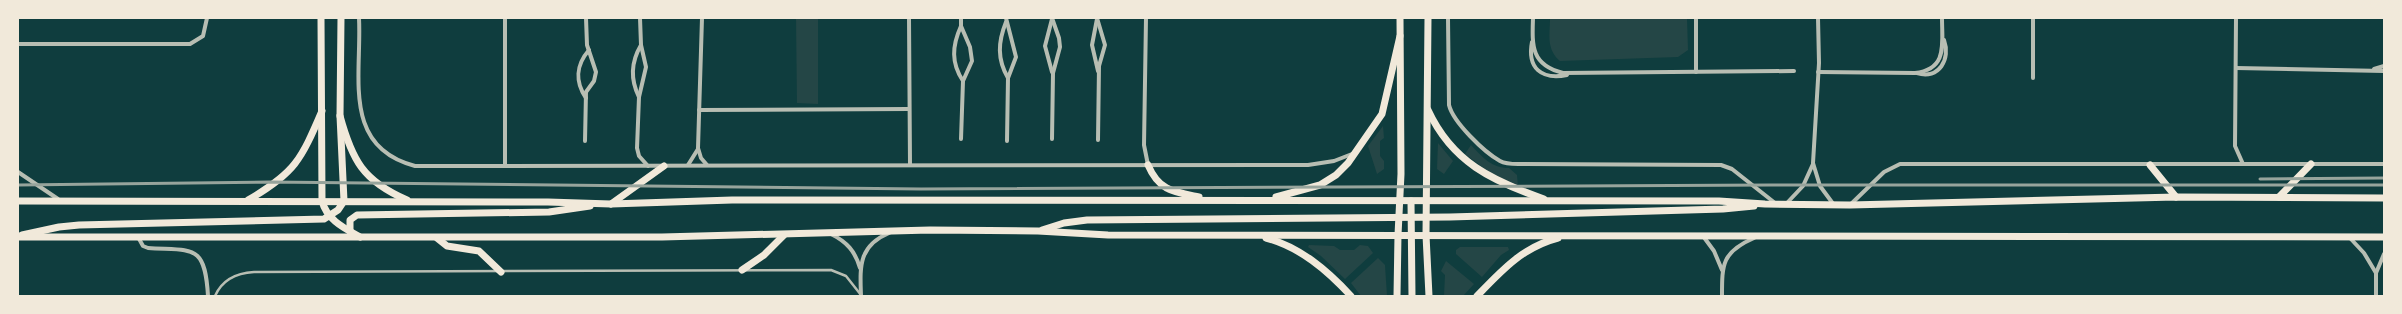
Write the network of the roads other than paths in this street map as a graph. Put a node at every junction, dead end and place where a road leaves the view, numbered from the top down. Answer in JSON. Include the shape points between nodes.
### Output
{"nodes":[{"id":1,"x":207,"y":18,"type":"edge"},
{"id":2,"x":321,"y":18,"type":"edge"},
{"id":3,"x":341,"y":18,"type":"edge"},
{"id":4,"x":359,"y":18,"type":"edge"},
{"id":5,"x":505,"y":18,"type":"edge"},
{"id":6,"x":586,"y":18,"type":"edge"},
{"id":7,"x":640,"y":18,"type":"edge"},
{"id":8,"x":702,"y":18,"type":"edge"},
{"id":9,"x":909,"y":18,"type":"edge"},
{"id":10,"x":961,"y":18,"type":"edge"},
{"id":11,"x":1052,"y":18,"type":"edge"},
{"id":12,"x":1097,"y":18,"type":"edge"},
{"id":13,"x":1146,"y":18,"type":"edge"},
{"id":14,"x":1400,"y":18,"type":"edge"},
{"id":15,"x":1448,"y":18,"type":"edge"},
{"id":16,"x":1533,"y":18,"type":"edge"},
{"id":17,"x":1696,"y":18,"type":"edge"},
{"id":18,"x":1818,"y":18,"type":"edge"},
{"id":19,"x":1942,"y":18,"type":"edge"},
{"id":20,"x":2033,"y":18,"type":"edge"},
{"id":21,"x":2236,"y":18,"type":"edge"},
{"id":22,"x":1429,"y":19,"type":"edge"},
{"id":23,"x":1006,"y":20,"type":"edge"},
{"id":24,"x":961,"y":26,"type":"junction"},
{"id":25,"x":1400,"y":36,"type":"junction"},
{"id":26,"x":1532,"y":38,"type":"junction"},
{"id":27,"x":18,"y":44,"type":"edge"},
{"id":28,"x":641,"y":45,"type":"junction"},
{"id":29,"x":589,"y":50,"type":"junction"},
{"id":30,"x":2384,"y":66,"type":"edge"},
{"id":31,"x":2236,"y":68,"type":"junction"},
{"id":32,"x":2369,"y":70,"type":"junction"},
{"id":33,"x":1098,"y":71,"type":"junction"},
{"id":34,"x":1794,"y":71,"type":"dead end"},
{"id":35,"x":2384,"y":71,"type":"edge"},
{"id":36,"x":1696,"y":72,"type":"junction"},
{"id":37,"x":1818,"y":72,"type":"junction"},
{"id":38,"x":1053,"y":73,"type":"junction"},
{"id":39,"x":1571,"y":74,"type":"junction"},
{"id":40,"x":1008,"y":78,"type":"junction"},
{"id":41,"x":2033,"y":78,"type":"dead end"},
{"id":42,"x":963,"y":81,"type":"junction"},
{"id":43,"x":639,"y":97,"type":"junction"},
{"id":44,"x":586,"y":98,"type":"junction"},
{"id":45,"x":1427,"y":107,"type":"junction"},
{"id":46,"x":909,"y":109,"type":"junction"},
{"id":47,"x":699,"y":110,"type":"junction"},
{"id":48,"x":322,"y":111,"type":"junction"},
{"id":49,"x":340,"y":116,"type":"junction"},
{"id":50,"x":961,"y":139,"type":"dead end"},
{"id":51,"x":1052,"y":139,"type":"dead end"},
{"id":52,"x":1098,"y":140,"type":"dead end"},
{"id":53,"x":586,"y":141,"type":"dead end"},
{"id":54,"x":1007,"y":141,"type":"dead end"},
{"id":55,"x":698,"y":148,"type":"junction"},
{"id":56,"x":1354,"y":153,"type":"junction"},
{"id":57,"x":1813,"y":163,"type":"junction"},
{"id":58,"x":910,"y":164,"type":"junction"},
{"id":59,"x":2243,"y":164,"type":"junction"},
{"id":60,"x":2311,"y":164,"type":"junction"},
{"id":61,"x":2384,"y":164,"type":"edge"},
{"id":62,"x":688,"y":165,"type":"junction"},
{"id":63,"x":707,"y":165,"type":"junction"},
{"id":64,"x":1148,"y":165,"type":"junction"},
{"id":65,"x":2150,"y":165,"type":"junction"},
{"id":66,"x":505,"y":166,"type":"junction"},
{"id":67,"x":648,"y":166,"type":"junction"},
{"id":68,"x":664,"y":166,"type":"junction"},
{"id":69,"x":18,"y":172,"type":"edge"},
{"id":70,"x":2176,"y":197,"type":"junction"},
{"id":71,"x":2278,"y":197,"type":"junction"},
{"id":72,"x":2384,"y":198,"type":"edge"},
{"id":73,"x":1213,"y":200,"type":"junction"},
{"id":74,"x":1262,"y":200,"type":"junction"},
{"id":75,"x":62,"y":201,"type":"junction"},
{"id":76,"x":246,"y":201,"type":"junction"},
{"id":77,"x":322,"y":201,"type":"junction"},
{"id":78,"x":344,"y":201,"type":"junction"},
{"id":79,"x":411,"y":201,"type":"junction"},
{"id":80,"x":1400,"y":201,"type":"junction"},
{"id":81,"x":1412,"y":201,"type":"junction"},
{"id":82,"x":1426,"y":201,"type":"junction"},
{"id":83,"x":18,"y":202,"type":"edge"},
{"id":84,"x":1550,"y":202,"type":"junction"},
{"id":85,"x":598,"y":204,"type":"junction"},
{"id":86,"x":611,"y":204,"type":"junction"},
{"id":87,"x":1765,"y":204,"type":"junction"},
{"id":88,"x":1777,"y":204,"type":"junction"},
{"id":89,"x":1786,"y":204,"type":"junction"},
{"id":90,"x":1834,"y":205,"type":"junction"},
{"id":91,"x":1850,"y":205,"type":"junction"},
{"id":92,"x":330,"y":217,"type":"junction"},
{"id":93,"x":1399,"y":217,"type":"junction"},
{"id":94,"x":1411,"y":217,"type":"junction"},
{"id":95,"x":1426,"y":217,"type":"junction"},
{"id":96,"x":350,"y":231,"type":"junction"},
{"id":97,"x":1038,"y":231,"type":"junction"},
{"id":98,"x":892,"y":232,"type":"junction"},
{"id":99,"x":829,"y":233,"type":"junction"},
{"id":100,"x":1702,"y":234,"type":"junction"},
{"id":101,"x":784,"y":235,"type":"junction"},
{"id":102,"x":1257,"y":235,"type":"junction"},
{"id":103,"x":1398,"y":235,"type":"junction"},
{"id":104,"x":1411,"y":235,"type":"junction"},
{"id":105,"x":1426,"y":235,"type":"junction"},
{"id":106,"x":1569,"y":236,"type":"junction"},
{"id":107,"x":18,"y":237,"type":"edge"},
{"id":108,"x":138,"y":237,"type":"junction"},
{"id":109,"x":360,"y":237,"type":"junction"},
{"id":110,"x":1756,"y":237,"type":"junction"},
{"id":111,"x":2349,"y":237,"type":"junction"},
{"id":112,"x":2384,"y":237,"type":"edge"},
{"id":113,"x":437,"y":238,"type":"junction"},
{"id":114,"x":2384,"y":254,"type":"edge"},
{"id":115,"x":860,"y":268,"type":"junction"},
{"id":116,"x":742,"y":270,"type":"junction"},
{"id":117,"x":1722,"y":270,"type":"junction"},
{"id":118,"x":501,"y":272,"type":"junction"},
{"id":119,"x":2376,"y":272,"type":"junction"},
{"id":120,"x":861,"y":295,"type":"edge"},
{"id":121,"x":208,"y":296,"type":"edge"},
{"id":122,"x":215,"y":296,"type":"edge"},
{"id":123,"x":1351,"y":296,"type":"edge"},
{"id":124,"x":1398,"y":296,"type":"edge"},
{"id":125,"x":1412,"y":296,"type":"edge"},
{"id":126,"x":1429,"y":296,"type":"edge"},
{"id":127,"x":1477,"y":296,"type":"edge"},
{"id":128,"x":1722,"y":296,"type":"edge"},
{"id":129,"x":2376,"y":296,"type":"edge"}],
"edges":[{"from":1,"to":27,"type":"street","via":[[204,36],[190,44]]},
{"from":2,"to":48,"type":"main road"},
{"from":3,"to":49,"type":"main road"},
{"from":4,"to":66,"type":"street","via":[[359,107],[367,129],[381,148],[393,157],[415,166]]},
{"from":5,"to":66,"type":"street"},
{"from":6,"to":29,"type":"street"},
{"from":7,"to":28,"type":"street"},
{"from":8,"to":47,"type":"street"},
{"from":9,"to":46,"type":"street"},
{"from":10,"to":24,"type":"street"},
{"from":11,"to":38,"type":"street","via":[[1045,46],[1047,60]]},
{"from":11,"to":38,"type":"street","via":[[1060,38]]},
{"from":12,"to":33,"type":"street","via":[[1092,45]]},
{"from":12,"to":33,"type":"street","via":[[1105,45]]},
{"from":13,"to":64,"type":"street","via":[[1144,145]]},
{"from":14,"to":25,"type":"main road"},
{"from":15,"to":88,"type":"street","via":[[1452,114],[1472,138],[1500,161],[1524,164],[1721,165],[1732,169]]},
{"from":16,"to":26,"type":"street"},
{"from":17,"to":36,"type":"street"},
{"from":18,"to":37,"type":"street"},
{"from":19,"to":37,"type":"street","via":[[1942,37],[1947,57],[1940,68],[1928,74]]},
{"from":20,"to":41,"type":"street"},
{"from":21,"to":31,"type":"street"},
{"from":22,"to":45,"type":"main road"},
{"from":23,"to":40,"type":"street","via":[[999,51],[1001,65]]},
{"from":23,"to":40,"type":"street","via":[[1016,52],[1016,61]]},
{"from":24,"to":42,"type":"street","via":[[955,39],[953,54],[956,68]]},
{"from":24,"to":42,"type":"street","via":[[972,57],[971,66]]},
{"from":25,"to":56,"type":"main road","via":[[1382,114]]},
{"from":25,"to":80,"type":"main road"},
{"from":26,"to":39,"type":"street","via":[[1536,54],[1545,65],[1556,71]]},
{"from":26,"to":39,"type":"street","via":[[1530,55],[1536,68],[1550,76]]},
{"from":28,"to":43,"type":"street","via":[[646,67]]},
{"from":28,"to":43,"type":"street","via":[[632,67],[633,82]]},
{"from":29,"to":44,"type":"street","via":[[596,72]]},
{"from":29,"to":44,"type":"street","via":[[580,62],[578,77]]},
{"from":30,"to":32,"type":"street"},
{"from":31,"to":32,"type":"street"},
{"from":31,"to":59,"type":"street","via":[[2235,146]]},
{"from":32,"to":35,"type":"street"},
{"from":33,"to":52,"type":"street"},
{"from":34,"to":36,"type":"street"},
{"from":36,"to":39,"type":"street"},
{"from":37,"to":57,"type":"street"},
{"from":38,"to":51,"type":"street"},
{"from":40,"to":54,"type":"street"},
{"from":42,"to":50,"type":"street"},
{"from":43,"to":67,"type":"street","via":[[637,151]]},
{"from":44,"to":53,"type":"street"},
{"from":45,"to":82,"type":"main road"},
{"from":45,"to":84,"type":"main road","via":[[1439,132],[1451,148],[1478,170],[1517,190]]},
{"from":46,"to":47,"type":"street"},
{"from":46,"to":58,"type":"street"},
{"from":47,"to":55,"type":"street"},
{"from":48,"to":76,"type":"main road","via":[[298,163],[266,190]]},
{"from":48,"to":77,"type":"main road"},
{"from":49,"to":78,"type":"main road"},
{"from":49,"to":79,"type":"main road","via":[[352,154],[365,174],[382,188]]},
{"from":55,"to":62,"type":"street"},
{"from":55,"to":63,"type":"street","via":[[701,158]]},
{"from":56,"to":64,"type":"street","via":[[1334,161],[1308,165]]},
{"from":56,"to":74,"type":"main road","via":[[1343,169],[1320,185]]},
{"from":57,"to":89,"type":"street","via":[[1803,186]]},
{"from":57,"to":90,"type":"street","via":[[1820,186]]},
{"from":58,"to":63,"type":"street"},
{"from":58,"to":64,"type":"street"},
{"from":59,"to":60,"type":"street"},
{"from":59,"to":65,"type":"street"},
{"from":60,"to":61,"type":"street"},
{"from":60,"to":71,"type":"main road"},
{"from":62,"to":63,"type":"street"},
{"from":62,"to":68,"type":"street"},
{"from":64,"to":73,"type":"main road","via":[[1162,186],[1175,192]]},
{"from":65,"to":70,"type":"main road"},
{"from":65,"to":91,"type":"street","via":[[1900,164],[1888,168]]},
{"from":66,"to":67,"type":"street"},
{"from":67,"to":68,"type":"street"},
{"from":68,"to":86,"type":"main road"},
{"from":69,"to":75,"type":"street"},
{"from":70,"to":71,"type":"main road"},
{"from":70,"to":91,"type":"main road"},
{"from":71,"to":72,"type":"main road"},
{"from":73,"to":74,"type":"main road"},
{"from":73,"to":86,"type":"main road","via":[[725,200]]},
{"from":74,"to":80,"type":"main road"},
{"from":75,"to":76,"type":"main road"},
{"from":75,"to":83,"type":"main road"},
{"from":76,"to":77,"type":"main road"},
{"from":77,"to":78,"type":"main road"},
{"from":77,"to":92,"type":"main road","via":[[324,210]]},
{"from":78,"to":79,"type":"main road"},
{"from":78,"to":92,"type":"main road"},
{"from":79,"to":85,"type":"main road"},
{"from":80,"to":81,"type":"main road"},
{"from":80,"to":93,"type":"main road"},
{"from":81,"to":82,"type":"main road"},
{"from":81,"to":94,"type":"main road"},
{"from":82,"to":84,"type":"main road"},
{"from":82,"to":95,"type":"main road"},
{"from":84,"to":87,"type":"main road","via":[[1719,201]]},
{"from":85,"to":86,"type":"main road"},
{"from":85,"to":96,"type":"main road","via":[[549,212],[357,215],[350,220]]},
{"from":87,"to":88,"type":"main road"},
{"from":87,"to":95,"type":"main road","via":[[1722,209]]},
{"from":88,"to":89,"type":"main road"},
{"from":89,"to":90,"type":"main road"},
{"from":90,"to":91,"type":"main road"},
{"from":92,"to":96,"type":"main road"},
{"from":92,"to":107,"type":"main road","via":[[302,221],[59,226]]},
{"from":93,"to":94,"type":"main road"},
{"from":93,"to":97,"type":"main road","via":[[1087,220],[1064,223]]},
{"from":93,"to":103,"type":"main road"},
{"from":94,"to":95,"type":"main road"},
{"from":94,"to":104,"type":"main road"},
{"from":95,"to":105,"type":"main road"},
{"from":96,"to":109,"type":"main road"},
{"from":97,"to":98,"type":"main road"},
{"from":97,"to":102,"type":"main road","via":[[1087,234]]},
{"from":98,"to":99,"type":"main road"},
{"from":98,"to":115,"type":"street","via":[[875,240],[869,246]]},
{"from":99,"to":101,"type":"main road"},
{"from":99,"to":115,"type":"street","via":[[846,243]]},
{"from":100,"to":106,"type":"main road"},
{"from":100,"to":110,"type":"main road"},
{"from":100,"to":117,"type":"street","via":[[1714,251]]},
{"from":101,"to":113,"type":"main road"},
{"from":101,"to":116,"type":"main road","via":[[764,255]]},
{"from":102,"to":103,"type":"main road"},
{"from":102,"to":123,"type":"main road","via":[[1294,247]]},
{"from":103,"to":104,"type":"main road"},
{"from":103,"to":124,"type":"main road"},
{"from":104,"to":105,"type":"main road"},
{"from":104,"to":125,"type":"main road"},
{"from":105,"to":106,"type":"main road"},
{"from":105,"to":126,"type":"main road"},
{"from":106,"to":127,"type":"main road","via":[[1544,243],[1520,254]]},
{"from":107,"to":108,"type":"main road"},
{"from":108,"to":109,"type":"main road"},
{"from":108,"to":121,"type":"street","via":[[143,246],[148,248],[187,250],[197,256],[206,271]]},
{"from":109,"to":113,"type":"main road"},
{"from":110,"to":111,"type":"main road"},
{"from":110,"to":117,"type":"street","via":[[1730,251]]},
{"from":111,"to":112,"type":"main road"},
{"from":111,"to":119,"type":"street","via":[[2364,253]]},
{"from":113,"to":118,"type":"main road","via":[[447,246],[479,251]]},
{"from":114,"to":119,"type":"street"},
{"from":115,"to":120,"type":"street"},
{"from":116,"to":118,"type":"lane"},
{"from":116,"to":120,"type":"lane","via":[[831,270],[846,276]]},
{"from":117,"to":128,"type":"street"},
{"from":118,"to":122,"type":"lane","via":[[247,273],[230,279]]},
{"from":119,"to":129,"type":"street"}]}
